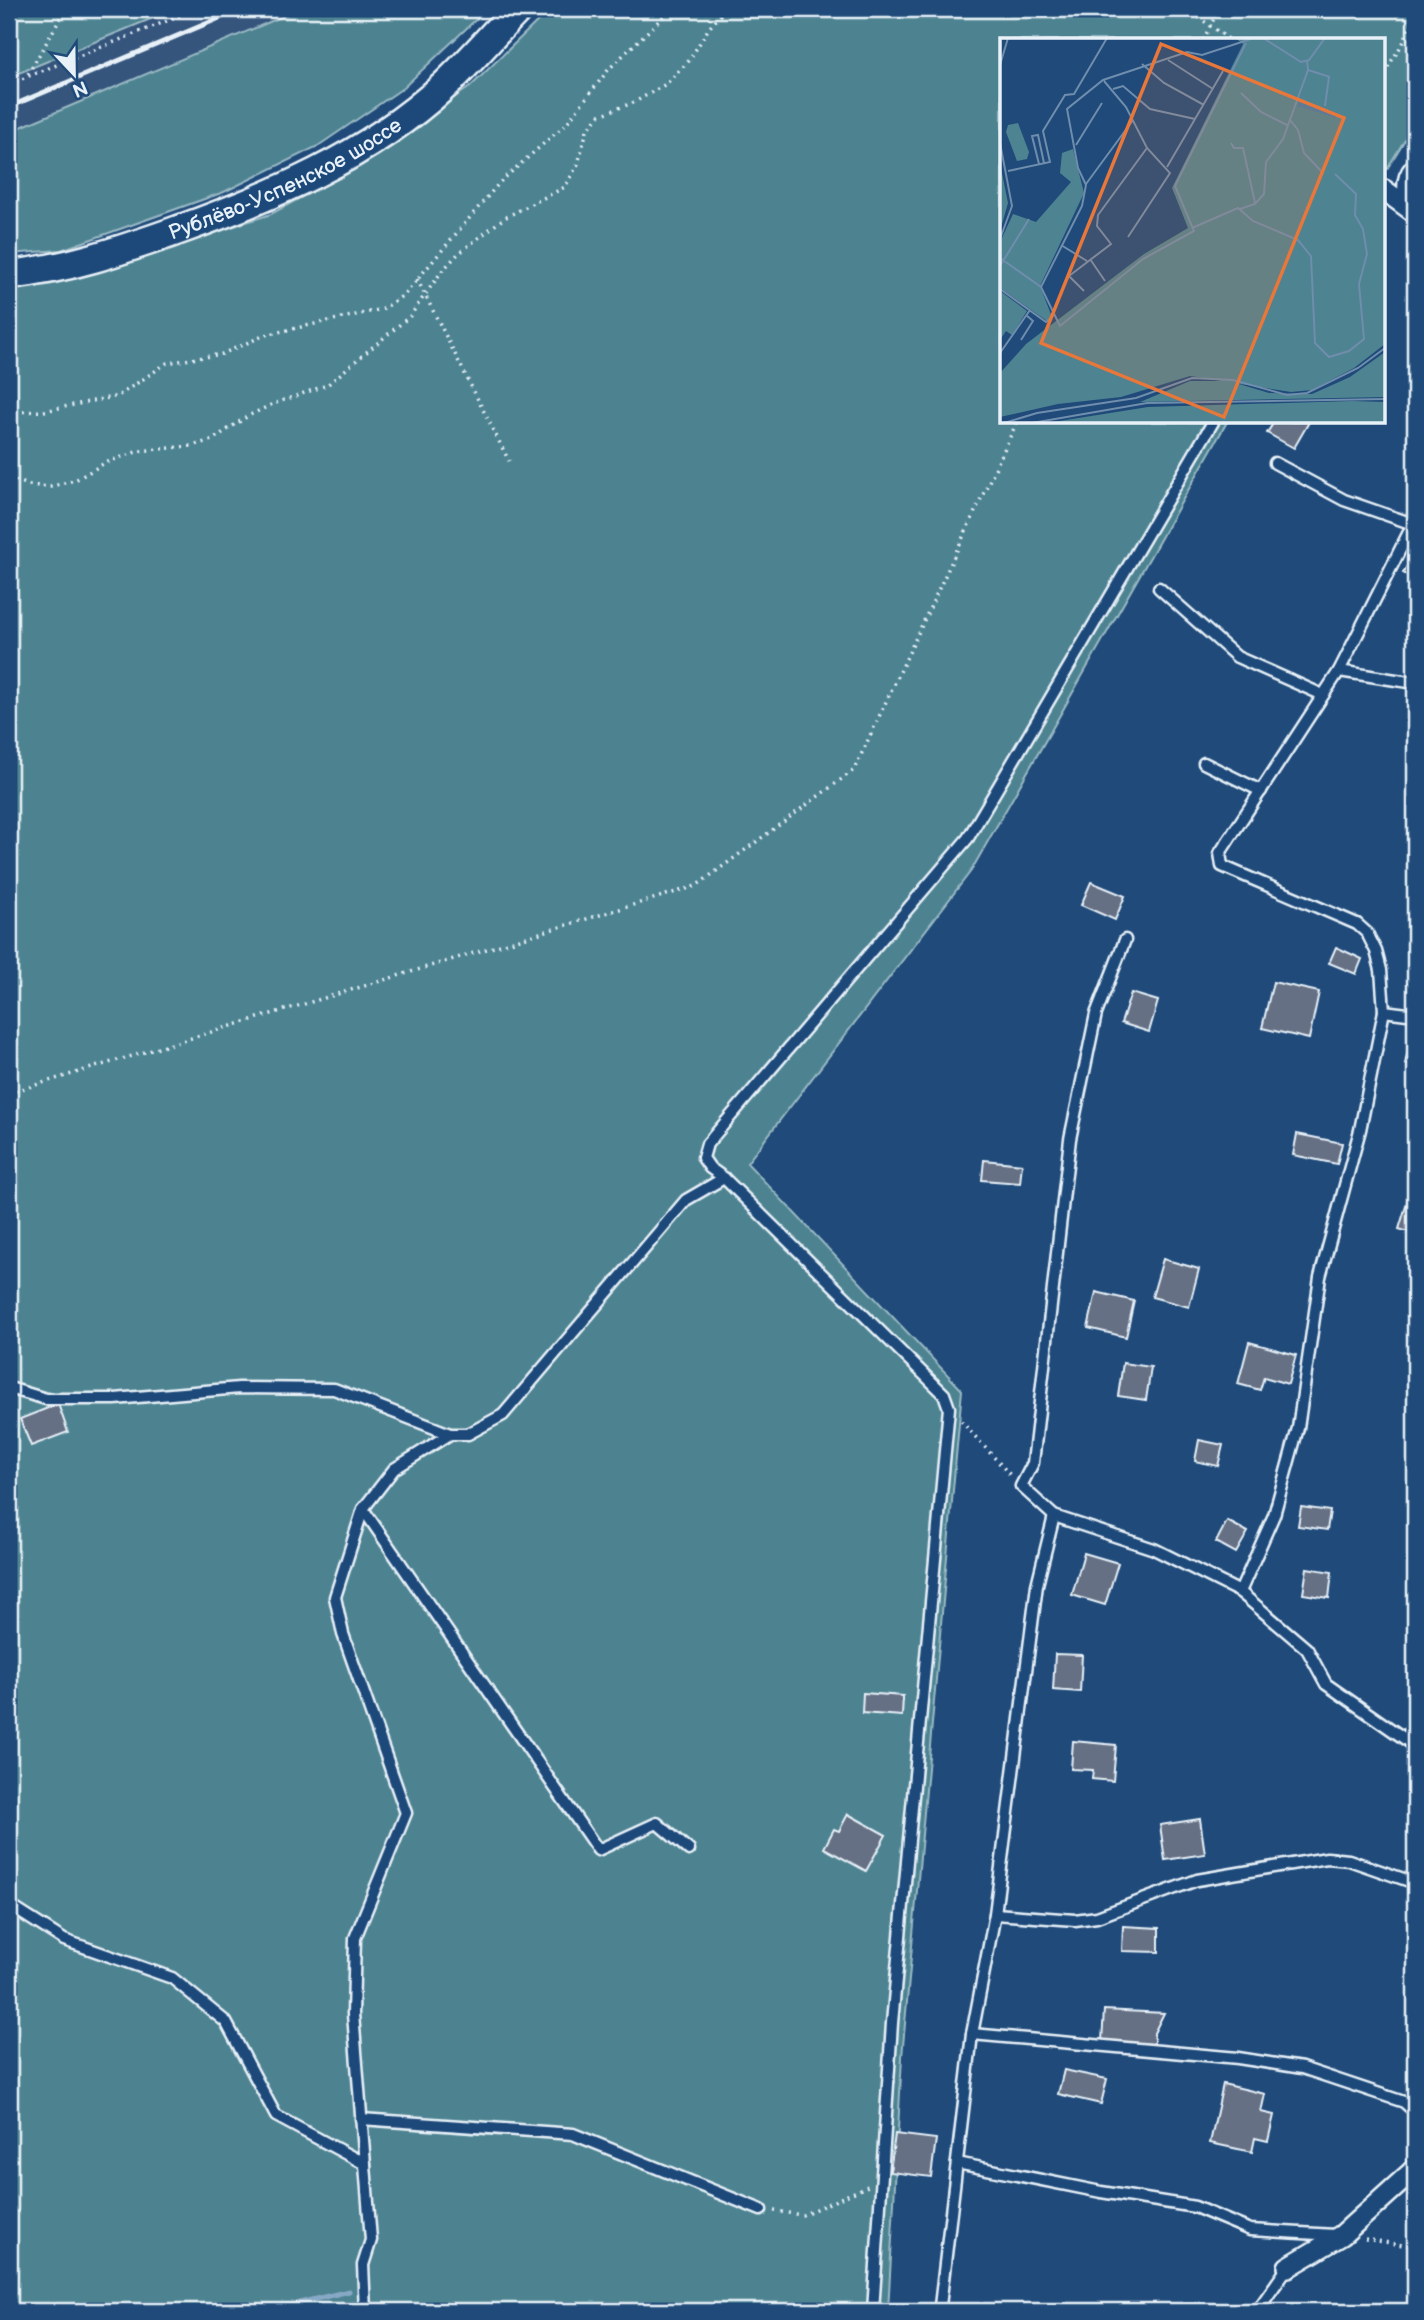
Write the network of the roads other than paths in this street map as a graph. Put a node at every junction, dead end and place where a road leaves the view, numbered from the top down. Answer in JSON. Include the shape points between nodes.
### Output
{"nodes":[{"id":1,"x":518,"y":9,"type":"edge"},
{"id":2,"x":1415,"y":167,"type":"edge"},
{"id":3,"x":1386,"y":191,"type":"edge"},
{"id":4,"x":1414,"y":212,"type":"edge"},
{"id":5,"x":9,"y":275,"type":"edge"},
{"id":6,"x":1212,"y":424,"type":"edge"},
{"id":7,"x":1275,"y":463,"type":"dead end"},
{"id":8,"x":1159,"y":588,"type":"dead end"},
{"id":9,"x":1339,"y":671,"type":"junction"},
{"id":10,"x":1415,"y":684,"type":"edge"},
{"id":11,"x":1323,"y":695,"type":"junction"},
{"id":12,"x":1203,"y":763,"type":"dead end"},
{"id":13,"x":1261,"y":790,"type":"junction"},
{"id":14,"x":1125,"y":940,"type":"dead end"},
{"id":15,"x":1384,"y":1011,"type":"junction"},
{"id":16,"x":1415,"y":1015,"type":"edge"},
{"id":17,"x":724,"y":1178,"type":"junction"},
{"id":18,"x":9,"y":1388,"type":"edge"},
{"id":19,"x":450,"y":1434,"type":"junction"},
{"id":20,"x":363,"y":1509,"type":"junction"},
{"id":21,"x":1054,"y":1516,"type":"junction"},
{"id":22,"x":1240,"y":1592,"type":"junction"},
{"id":23,"x":1415,"y":1721,"type":"edge"},
{"id":24,"x":1411,"y":1742,"type":"edge"},
{"id":25,"x":689,"y":1850,"type":"dead end"},
{"id":26,"x":1415,"y":1883,"type":"edge"},
{"id":27,"x":9,"y":1905,"type":"edge"},
{"id":28,"x":995,"y":1914,"type":"junction"},
{"id":29,"x":972,"y":2034,"type":"junction"},
{"id":30,"x":1415,"y":2112,"type":"edge"},
{"id":31,"x":361,"y":2119,"type":"junction"},
{"id":32,"x":957,"y":2163,"type":"junction"},
{"id":33,"x":365,"y":2164,"type":"junction"},
{"id":34,"x":1415,"y":2169,"type":"edge"},
{"id":35,"x":761,"y":2210,"type":"road end"},
{"id":36,"x":1342,"y":2235,"type":"junction"},
{"id":37,"x":1289,"y":2267,"type":"joint"},
{"id":38,"x":940,"y":2306,"type":"dead end"},
{"id":39,"x":365,"y":2311,"type":"edge"},
{"id":40,"x":873,"y":2311,"type":"edge"},
{"id":41,"x":1257,"y":2311,"type":"edge"}],
"edges":[{"from":1,"to":5,"type":"main road","name":"Рублёво-Успенское шоссе","via":[[444,86],[379,136],[315,176],[100,258]]},
{"from":2,"to":4,"type":"street","via":[[1407,191]]},
{"from":3,"to":4,"type":"street"},
{"from":6,"to":17,"type":"lane","via":[[968,838],[707,1144],[703,1158]]},
{"from":7,"to":9,"type":"lane","via":[[1344,500],[1413,524]]},
{"from":8,"to":11,"type":"lane","via":[[1237,657]]},
{"from":9,"to":10,"type":"lane"},
{"from":9,"to":11,"type":"lane"},
{"from":11,"to":13,"type":"lane"},
{"from":12,"to":13,"type":"lane"},
{"from":13,"to":15,"type":"lane","via":[[1220,853],[1222,866],[1357,924],[1376,951]]},
{"from":14,"to":21,"type":"lane","via":[[1096,1014],[1070,1139],[1033,1464],[1021,1486]]},
{"from":15,"to":16,"type":"lane"},
{"from":15,"to":22,"type":"lane","via":[[1360,1130],[1320,1277],[1297,1428],[1274,1515]]},
{"from":17,"to":19,"type":"lane","via":[[686,1200],[503,1415],[468,1434]]},
{"from":17,"to":40,"type":"lane","via":[[944,1394],[949,1408],[892,2023]]},
{"from":18,"to":19,"type":"lane","via":[[47,1398],[115,1399],[239,1388],[334,1389]]},
{"from":19,"to":20,"type":"lane","via":[[394,1469]]},
{"from":20,"to":25,"type":"lane","via":[[598,1850],[657,1822]]},
{"from":20,"to":31,"type":"lane","via":[[335,1597],[343,1634],[406,1813],[355,1938],[353,2014]]},
{"from":21,"to":22,"type":"lane","via":[[1154,1549]]},
{"from":21,"to":28,"type":"lane","via":[[1037,1585]]},
{"from":22,"to":24,"type":"lane","via":[[1307,1649],[1326,1684]]},
{"from":23,"to":24,"type":"lane"},
{"from":26,"to":28,"type":"lane","via":[[1349,1860],[1327,1858],[1197,1880],[1097,1917],[1075,1920]]},
{"from":27,"to":33,"type":"lane","via":[[64,1940],[172,1978],[226,2022],[276,2116]]},
{"from":28,"to":29,"type":"lane"},
{"from":29,"to":30,"type":"lane","via":[[1302,2068],[1404,2102]]},
{"from":29,"to":32,"type":"lane"},
{"from":31,"to":33,"type":"lane"},
{"from":31,"to":35,"type":"lane","via":[[573,2134]]},
{"from":32,"to":36,"type":"lane","via":[[1195,2207],[1250,2230]]},
{"from":32,"to":38,"type":"lane"},
{"from":33,"to":39,"type":"lane","via":[[371,2240],[363,2265]]},
{"from":34,"to":36,"type":"street"},
{"from":36,"to":37,"type":"street"},
{"from":37,"to":41,"type":"lane"}]}
